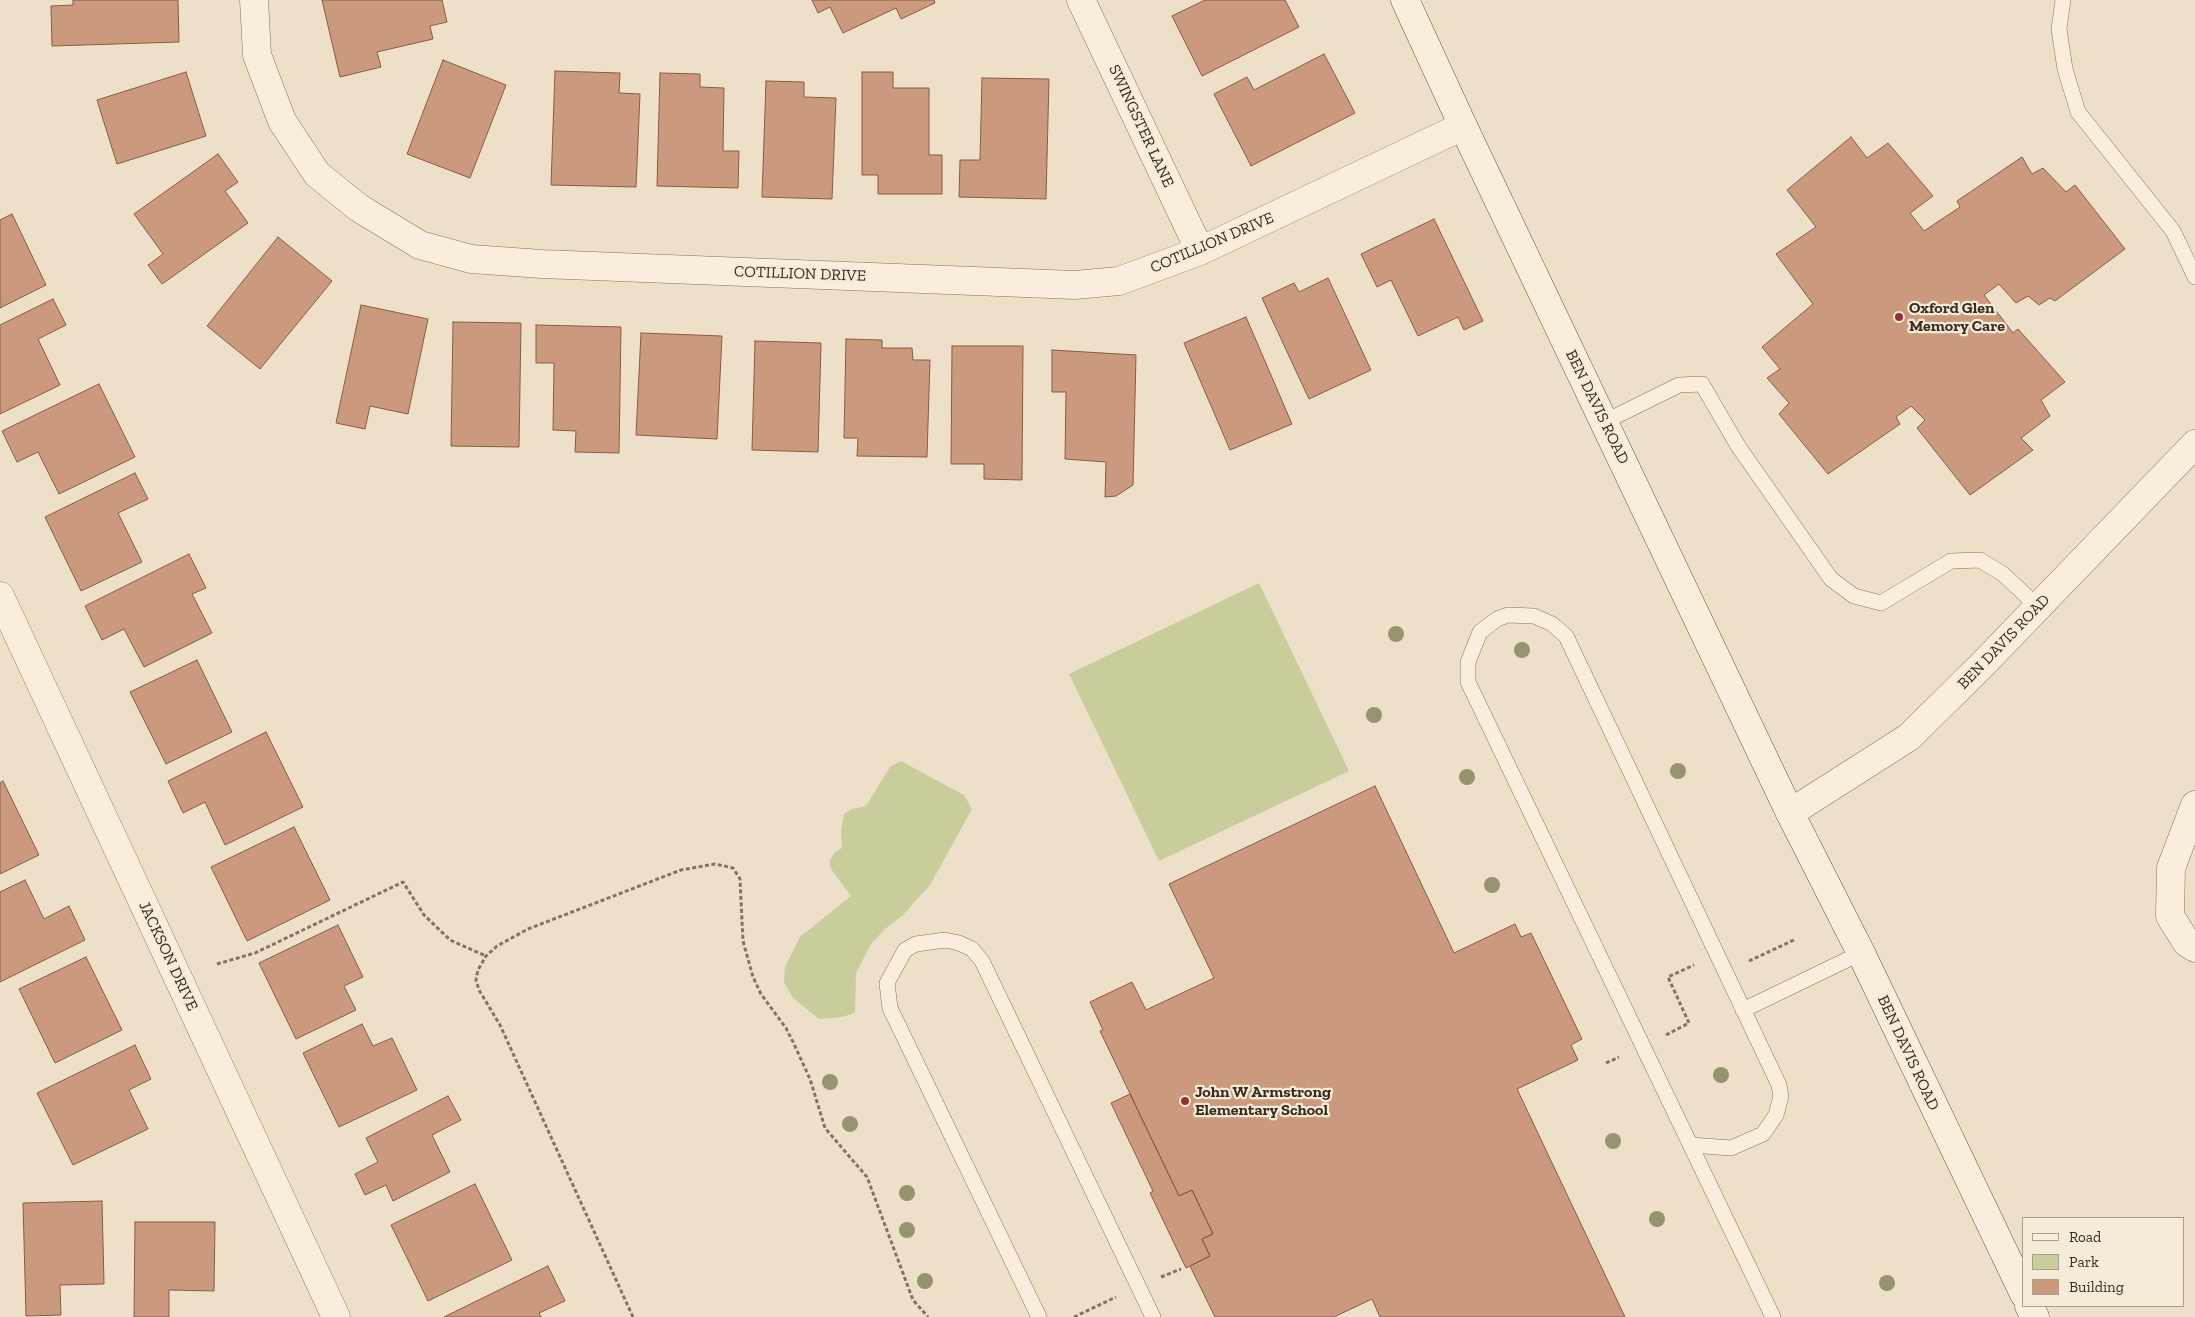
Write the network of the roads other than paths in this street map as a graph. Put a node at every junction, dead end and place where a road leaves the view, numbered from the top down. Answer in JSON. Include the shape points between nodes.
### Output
{"nodes":[{"id":1,"x":254,"y":0,"type":"edge"},
{"id":2,"x":1081,"y":0,"type":"edge"},
{"id":3,"x":1405,"y":0,"type":"edge"},
{"id":4,"x":2063,"y":0,"type":"edge"},
{"id":5,"x":1462,"y":126,"type":"junction"},
{"id":6,"x":1200,"y":251,"type":"junction"},
{"id":7,"x":2195,"y":277,"type":"edge"},
{"id":8,"x":1604,"y":422,"type":"junction"},
{"id":9,"x":2195,"y":444,"type":"edge"},
{"id":10,"x":0,"y":596,"type":"edge"},
{"id":11,"x":2038,"y":607,"type":"junction"},
{"id":12,"x":2195,"y":804,"type":"edge"},
{"id":13,"x":1790,"y":813,"type":"junction"},
{"id":14,"x":2195,"y":948,"type":"edge"},
{"id":15,"x":1861,"y":953,"type":"junction"},
{"id":16,"x":1743,"y":1010,"type":"junction"},
{"id":17,"x":1691,"y":1145,"type":"junction"},
{"id":18,"x":2022,"y":1290,"type":"edge"},
{"id":19,"x":336,"y":1317,"type":"edge"},
{"id":20,"x":1039,"y":1317,"type":"edge"},
{"id":21,"x":1153,"y":1317,"type":"edge"},
{"id":22,"x":1773,"y":1317,"type":"edge"}],
"edges":[{"from":1,"to":6,"type":"street","name":"COTILLION DRIVE","via":[[260,64],[282,121],[317,174],[358,208],[420,245],[471,259],[1075,285],[1119,281]]},
{"from":2,"to":6,"type":"street","name":"SWINGSTER LANE"},
{"from":3,"to":5,"type":"street","name":"BEN DAVIS ROAD"},
{"from":4,"to":7,"type":"lane","via":[[2059,29],[2065,69],[2078,112],[2173,231]]},
{"from":5,"to":6,"type":"street","name":"COTILLION DRIVE"},
{"from":5,"to":8,"type":"street","name":"BEN DAVIS ROAD"},
{"from":8,"to":11,"type":"lane","via":[[1679,386],[1702,384],[1738,446],[1831,579],[1854,596],[1881,603],[1951,561],[1980,560],[2003,574]]},
{"from":8,"to":13,"type":"street","name":"BEN DAVIS ROAD"},
{"from":9,"to":11,"type":"street","name":"BEN DAVIS ROAD"},
{"from":10,"to":19,"type":"street","name":"JACKSON DRIVE"},
{"from":11,"to":13,"type":"street","name":"BEN DAVIS ROAD","via":[[1909,737]]},
{"from":12,"to":14,"type":"street","via":[[2171,868],[2170,916],[2187,943]]},
{"from":13,"to":15,"type":"street","name":"BEN DAVIS ROAD"},
{"from":15,"to":16,"type":"lane"},
{"from":15,"to":18,"type":"street","name":"BEN DAVIS ROAD"},
{"from":16,"to":17,"type":"lane","via":[[1779,1085],[1781,1096],[1776,1116],[1762,1134],[1731,1148]]},
{"from":16,"to":17,"type":"lane","via":[[1566,636],[1543,620],[1521,614],[1508,615],[1486,626],[1471,651],[1468,682]]},
{"from":17,"to":22,"type":"lane"},
{"from":20,"to":21,"type":"lane","via":[[890,1008],[887,982],[905,950],[916,944],[945,940],[959,943],[972,949],[982,961]]}]}
